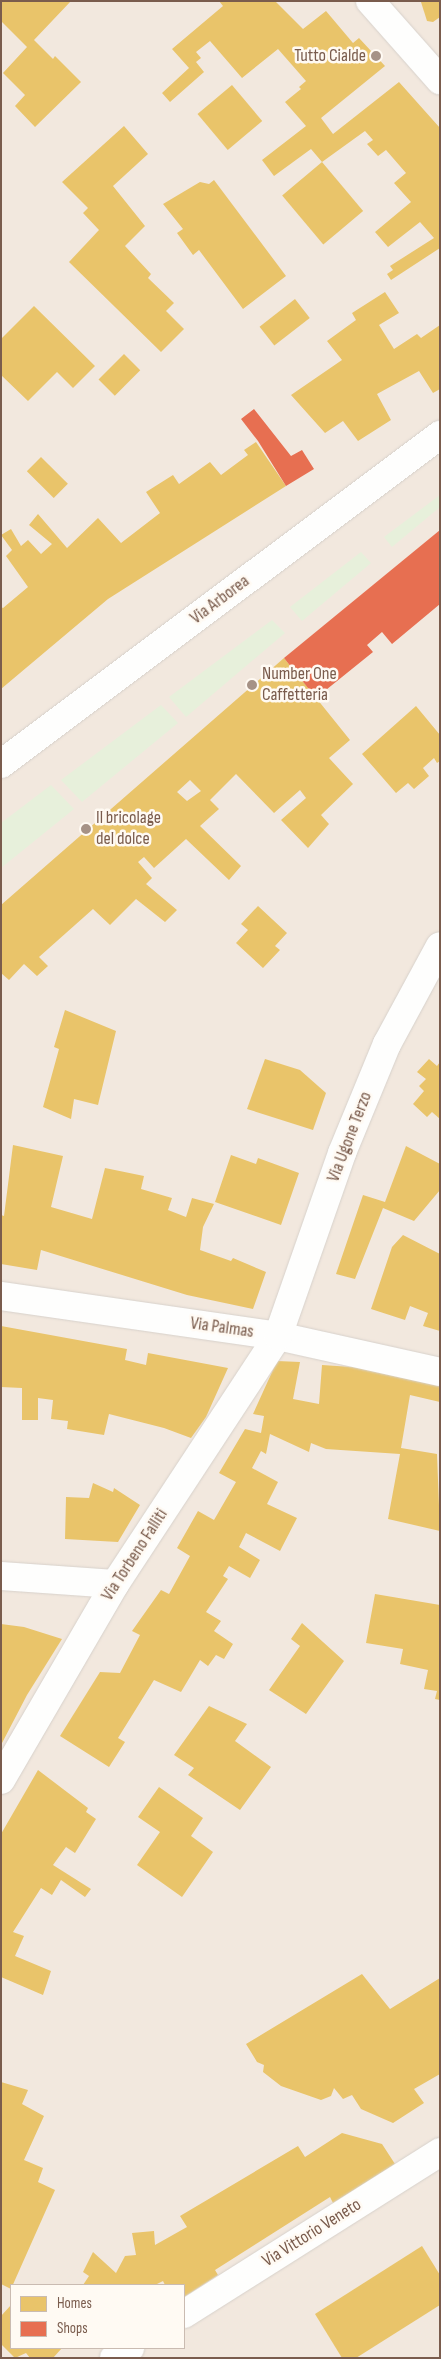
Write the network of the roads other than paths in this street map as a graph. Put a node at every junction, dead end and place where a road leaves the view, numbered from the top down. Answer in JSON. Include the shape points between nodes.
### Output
{"nodes":[{"id":1,"x":370,"y":1,"type":"edge"},
{"id":2,"x":440,"y":80,"type":"edge"},
{"id":3,"x":440,"y":435,"type":"edge"},
{"id":4,"x":1,"y":764,"type":"edge"},
{"id":5,"x":440,"y":946,"type":"edge"},
{"id":6,"x":1,"y":1296,"type":"edge"},
{"id":7,"x":278,"y":1336,"type":"junction"},
{"id":8,"x":440,"y":1372,"type":"edge"},
{"id":9,"x":1,"y":1576,"type":"edge"},
{"id":10,"x":115,"y":1584,"type":"junction"},
{"id":11,"x":1,"y":1780,"type":"edge"},
{"id":12,"x":440,"y":2152,"type":"edge"},
{"id":13,"x":185,"y":2313,"type":"edge"},
{"id":14,"x":128,"y":2349,"type":"edge"},
{"id":15,"x":114,"y":2358,"type":"edge"}],
"edges":[{"from":1,"to":2,"type":"street"},
{"from":3,"to":4,"type":"street","name":"Via Arborea"},
{"from":5,"to":7,"type":"street","name":"Via Ugone Terzo","via":[[379,1062],[342,1153]]},
{"from":6,"to":7,"type":"street","name":"Via Palmas"},
{"from":7,"to":8,"type":"street","name":"Via Palmas"},
{"from":7,"to":10,"type":"street","name":"Via Torbeno Falliti"},
{"from":9,"to":10,"type":"street"},
{"from":10,"to":11,"type":"street","name":"Via Torbeno Falliti"},
{"from":12,"to":13,"type":"street","name":"Via Vittorio Veneto"},
{"from":14,"to":15,"type":"street"}]}
